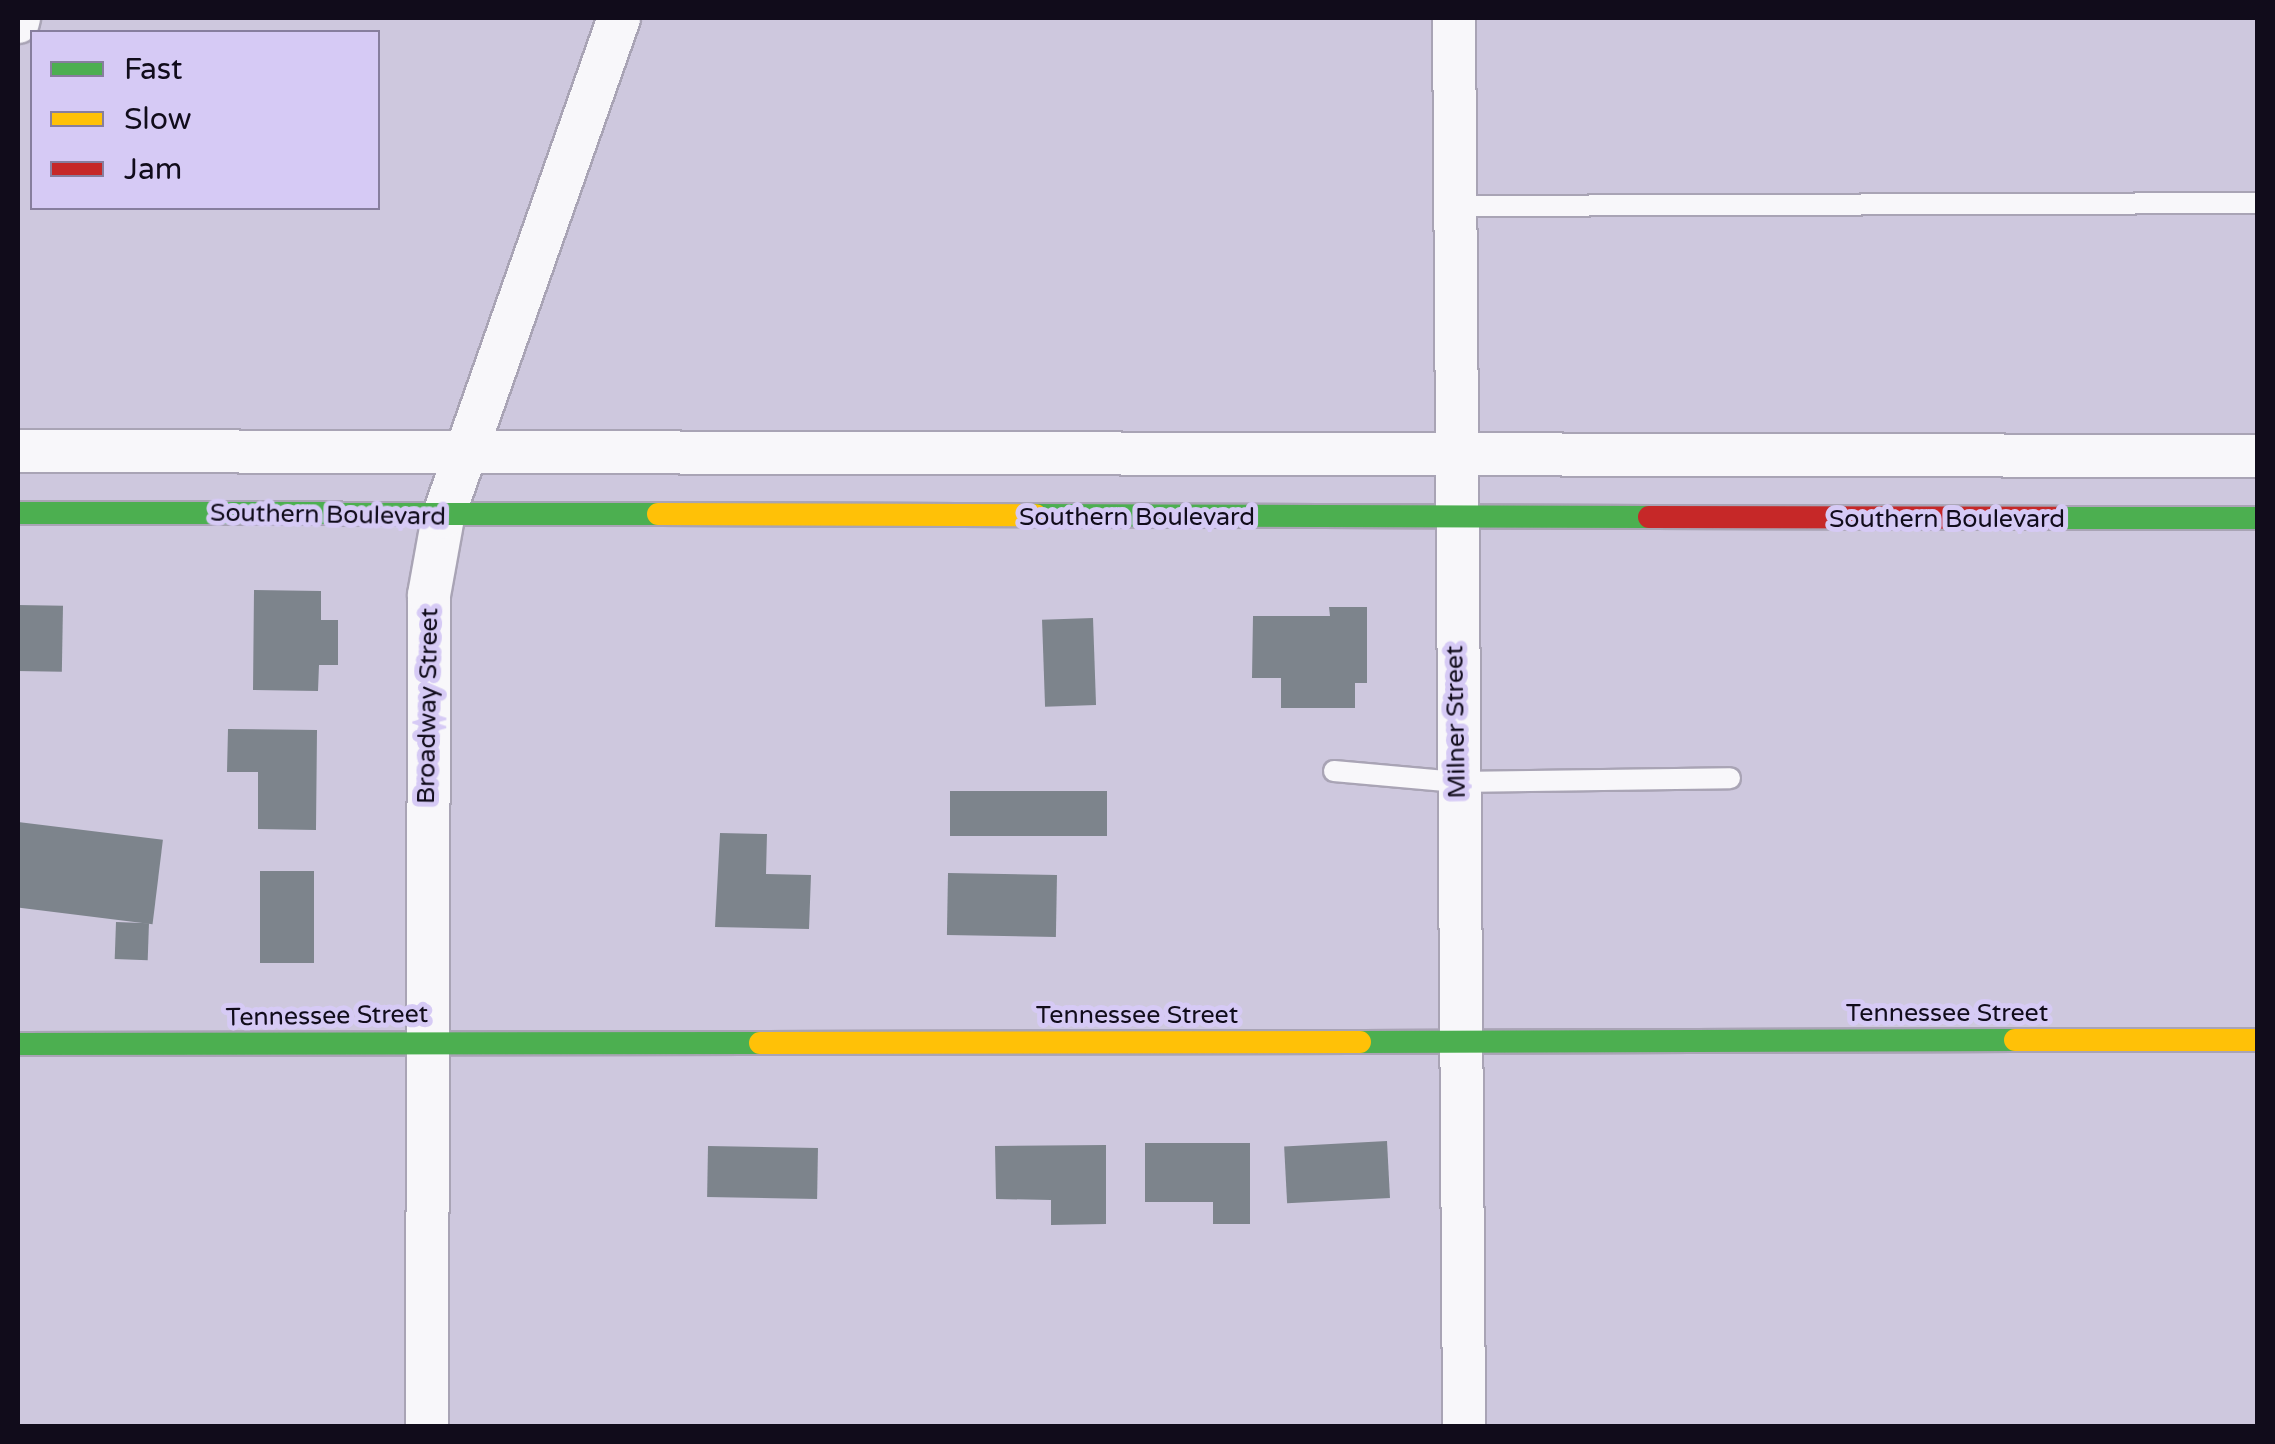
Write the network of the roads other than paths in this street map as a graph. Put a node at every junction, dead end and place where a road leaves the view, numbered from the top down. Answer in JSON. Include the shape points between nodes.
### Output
{"nodes":[{"id":1,"x":619,"y":18,"type":"edge"},
{"id":2,"x":1454,"y":18,"type":"edge"},
{"id":3,"x":2258,"y":203,"type":"edge"},
{"id":4,"x":1454,"y":206,"type":"junction"},
{"id":5,"x":18,"y":452,"type":"edge"},
{"id":6,"x":1453,"y":454,"type":"junction"},
{"id":7,"x":464,"y":455,"type":"junction"},
{"id":8,"x":2258,"y":456,"type":"edge"},
{"id":9,"x":18,"y":513,"type":"edge"},
{"id":10,"x":443,"y":518,"type":"junction"},
{"id":11,"x":2258,"y":518,"type":"edge"},
{"id":12,"x":1453,"y":521,"type":"junction"},
{"id":13,"x":1334,"y":771,"type":"dead end"},
{"id":14,"x":1730,"y":778,"type":"dead end"},
{"id":15,"x":1457,"y":782,"type":"junction"},
{"id":16,"x":1462,"y":1040,"type":"junction"},
{"id":17,"x":2258,"y":1040,"type":"edge"},
{"id":18,"x":427,"y":1043,"type":"junction"},
{"id":19,"x":18,"y":1044,"type":"edge"},
{"id":20,"x":428,"y":1426,"type":"edge"},
{"id":21,"x":1464,"y":1426,"type":"edge"}],
"edges":[{"from":1,"to":7,"type":"street","name":"Broadway Street"},
{"from":2,"to":4,"type":"street","name":"Milner Street"},
{"from":3,"to":4,"type":"lane"},
{"from":4,"to":6,"type":"street","name":"Milner Street"},
{"from":5,"to":7,"type":"street"},
{"from":6,"to":7,"type":"street"},
{"from":6,"to":8,"type":"street"},
{"from":6,"to":12,"type":"street","name":"Milner Street"},
{"from":7,"to":10,"type":"street","name":"Broadway Street"},
{"from":9,"to":10,"type":"street","name":"Southern Boulevard"},
{"from":10,"to":12,"type":"street","name":"Southern Boulevard"},
{"from":10,"to":18,"type":"street","name":"Broadway Street","via":[[429,594]]},
{"from":11,"to":12,"type":"street","name":"Southern Boulevard"},
{"from":12,"to":15,"type":"street","name":"Milner Street"},
{"from":13,"to":15,"type":"lane"},
{"from":14,"to":15,"type":"lane"},
{"from":15,"to":16,"type":"street","name":"Milner Street"},
{"from":16,"to":17,"type":"street","name":"Tennessee Street"},
{"from":16,"to":18,"type":"street","name":"Tennessee Street"},
{"from":16,"to":21,"type":"street","name":"Milner Street"},
{"from":18,"to":19,"type":"street","name":"Tennessee Street"},
{"from":18,"to":20,"type":"street","name":"Broadway Street"}]}
